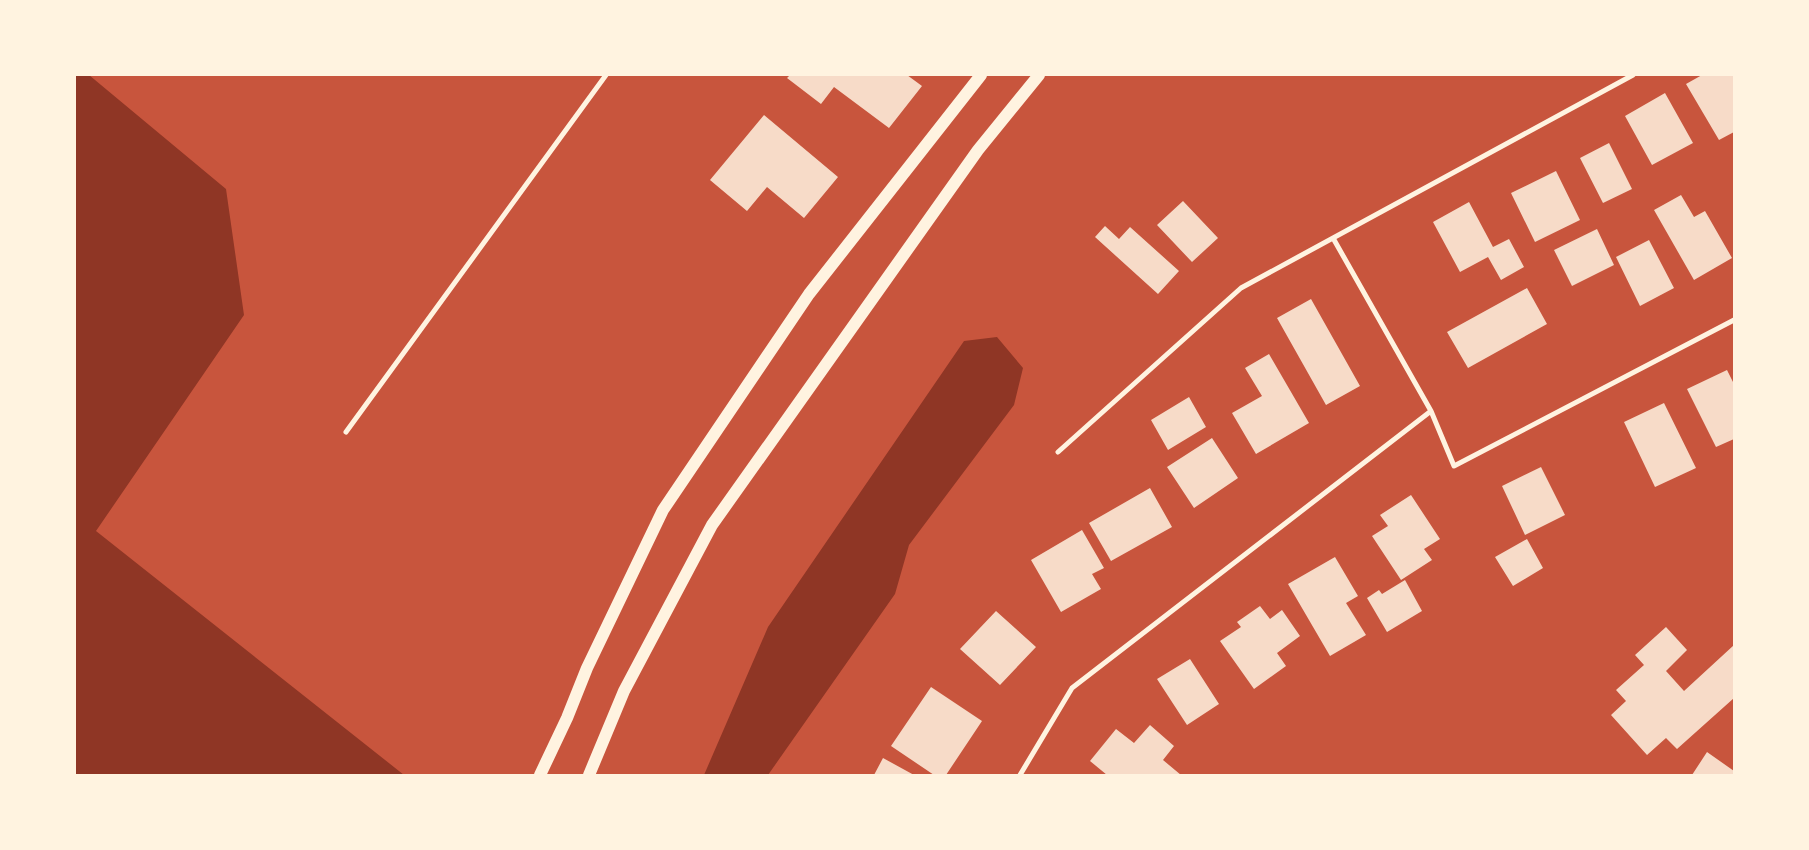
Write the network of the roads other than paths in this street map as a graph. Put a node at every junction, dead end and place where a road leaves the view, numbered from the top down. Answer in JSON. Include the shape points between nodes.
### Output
{"nodes":[{"id":1,"x":606,"y":75,"type":"edge"},
{"id":2,"x":981,"y":75,"type":"edge"},
{"id":3,"x":1039,"y":75,"type":"edge"},
{"id":4,"x":1633,"y":75,"type":"edge"},
{"id":5,"x":1333,"y":238,"type":"junction"},
{"id":6,"x":1734,"y":320,"type":"edge"},
{"id":7,"x":1430,"y":412,"type":"junction"},
{"id":8,"x":346,"y":432,"type":"dead end"},
{"id":9,"x":1058,"y":452,"type":"dead end"},
{"id":10,"x":540,"y":775,"type":"edge"},
{"id":11,"x":589,"y":775,"type":"edge"},
{"id":12,"x":1020,"y":775,"type":"edge"}],
"edges":[{"from":1,"to":8,"type":"street"},
{"from":2,"to":10,"type":"main road","via":[[809,294],[663,510]]},
{"from":3,"to":11,"type":"main road","via":[[978,150],[712,525],[624,690]]},
{"from":4,"to":5,"type":"street"},
{"from":5,"to":7,"type":"street"},
{"from":5,"to":9,"type":"street","via":[[1242,288]]},
{"from":6,"to":7,"type":"street","via":[[1454,466]]},
{"from":7,"to":12,"type":"street","via":[[1072,688]]}]}
